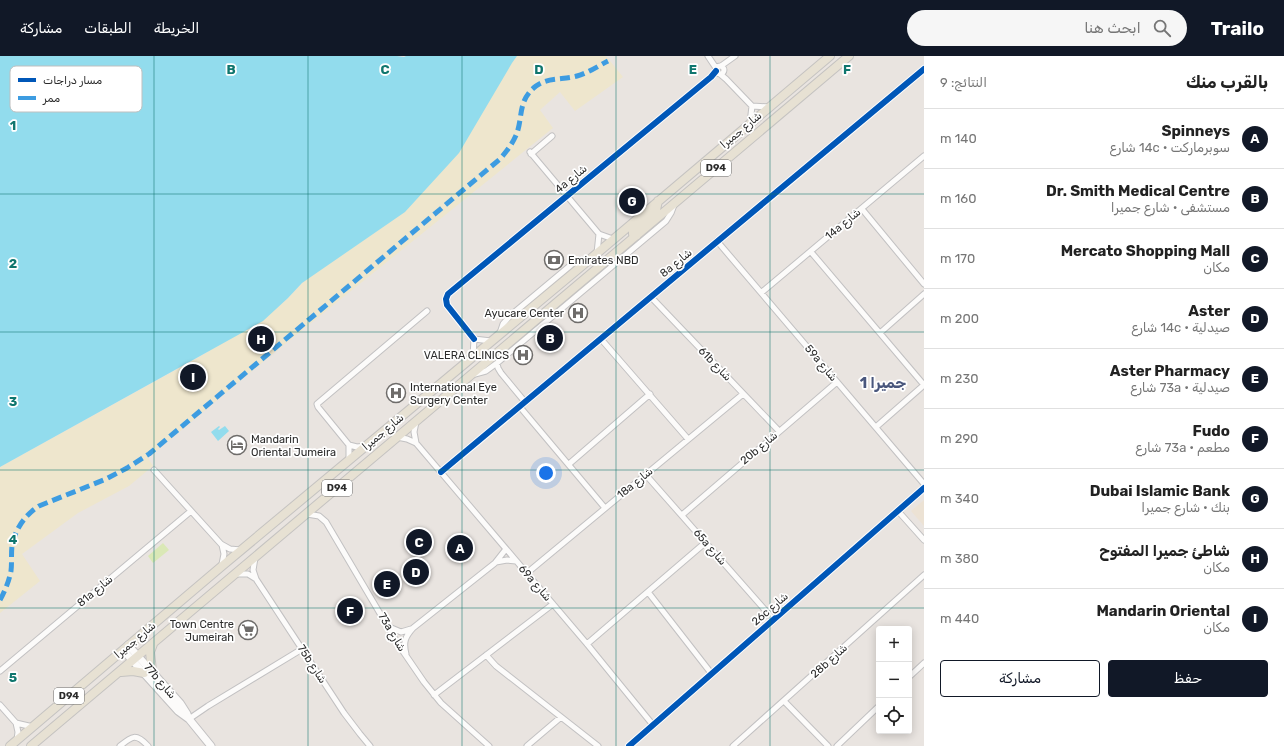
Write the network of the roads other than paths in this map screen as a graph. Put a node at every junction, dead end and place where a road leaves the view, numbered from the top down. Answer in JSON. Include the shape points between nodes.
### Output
{"nodes":[{"id":1,"x":708,"y":56,"type":"edge"},
{"id":2,"x":735,"y":56,"type":"edge"},
{"id":3,"x":830,"y":56,"type":"edge"},
{"id":4,"x":849,"y":56,"type":"edge"},
{"id":5,"x":924,"y":69,"type":"edge"},
{"id":6,"x":719,"y":70,"type":"junction"},
{"id":7,"x":752,"y":106,"type":"junction"},
{"id":8,"x":769,"y":107,"type":"junction"},
{"id":9,"x":750,"y":123,"type":"junction"},
{"id":10,"x":552,"y":136,"type":"dead end"},
{"id":11,"x":924,"y":156,"type":"edge"},
{"id":12,"x":566,"y":196,"type":"junction"},
{"id":13,"x":658,"y":201,"type":"junction"},
{"id":14,"x":674,"y":204,"type":"junction"},
{"id":15,"x":862,"y":209,"type":"junction"},
{"id":16,"x":599,"y":234,"type":"junction"},
{"id":17,"x":637,"y":235,"type":"junction"},
{"id":18,"x":613,"y":239,"type":"junction"},
{"id":19,"x":718,"y":242,"type":"junction"},
{"id":20,"x":811,"y":252,"type":"junction"},
{"id":21,"x":597,"y":253,"type":"junction"},
{"id":22,"x":583,"y":280,"type":"junction"},
{"id":23,"x":924,"y":284,"type":"edge"},
{"id":24,"x":762,"y":292,"type":"junction"},
{"id":25,"x":924,"y":294,"type":"edge"},
{"id":26,"x":651,"y":297,"type":"junction"},
{"id":27,"x":427,"y":311,"type":"dead end"},
{"id":28,"x":880,"y":333,"type":"junction"},
{"id":29,"x":474,"y":339,"type":"junction"},
{"id":30,"x":601,"y":339,"type":"junction"},
{"id":31,"x":491,"y":341,"type":"junction"},
{"id":32,"x":473,"y":358,"type":"junction"},
{"id":33,"x":497,"y":362,"type":"junction"},
{"id":34,"x":472,"y":374,"type":"junction"},
{"id":35,"x":837,"y":382,"type":"junction"},
{"id":36,"x":924,"y":385,"type":"edge"},
{"id":37,"x":650,"y":394,"type":"junction"},
{"id":38,"x":743,"y":394,"type":"junction"},
{"id":39,"x":525,"y":402,"type":"junction"},
{"id":40,"x":520,"y":407,"type":"junction"},
{"id":41,"x":416,"y":422,"type":"junction"},
{"id":42,"x":876,"y":427,"type":"junction"},
{"id":43,"x":779,"y":431,"type":"junction"},
{"id":44,"x":397,"y":437,"type":"junction"},
{"id":45,"x":688,"y":439,"type":"junction"},
{"id":46,"x":416,"y":443,"type":"junction"},
{"id":47,"x":349,"y":445,"type":"junction"},
{"id":48,"x":366,"y":446,"type":"junction"},
{"id":49,"x":349,"y":460,"type":"junction"},
{"id":50,"x":569,"y":464,"type":"junction"},
{"id":51,"x":154,"y":470,"type":"dead end"},
{"id":52,"x":441,"y":472,"type":"junction"},
{"id":53,"x":646,"y":475,"type":"junction"},
{"id":54,"x":924,"y":484,"type":"edge"},
{"id":55,"x":924,"y":488,"type":"edge"},
{"id":56,"x":605,"y":508,"type":"junction"},
{"id":57,"x":191,"y":511,"type":"junction"},
{"id":58,"x":898,"y":511,"type":"junction"},
{"id":59,"x":307,"y":514,"type":"junction"},
{"id":60,"x":682,"y":515,"type":"junction"},
{"id":61,"x":924,"y":540,"type":"edge"},
{"id":62,"x":706,"y":542,"type":"junction"},
{"id":63,"x":222,"y":544,"type":"junction"},
{"id":64,"x":506,"y":549,"type":"junction"},
{"id":65,"x":242,"y":550,"type":"junction"},
{"id":66,"x":255,"y":558,"type":"junction"},
{"id":67,"x":516,"y":561,"type":"junction"},
{"id":68,"x":495,"y":563,"type":"junction"},
{"id":69,"x":222,"y":566,"type":"junction"},
{"id":70,"x":527,"y":573,"type":"junction"},
{"id":71,"x":236,"y":574,"type":"junction"},
{"id":72,"x":924,"y":575,"type":"edge"},
{"id":73,"x":256,"y":579,"type":"junction"},
{"id":74,"x":648,"y":592,"type":"junction"},
{"id":75,"x":553,"y":604,"type":"junction"},
{"id":76,"x":773,"y":619,"type":"junction"},
{"id":77,"x":388,"y":626,"type":"junction"},
{"id":78,"x":413,"y":628,"type":"junction"},
{"id":79,"x":153,"y":644,"type":"junction"},
{"id":80,"x":587,"y":644,"type":"junction"},
{"id":81,"x":125,"y":647,"type":"junction"},
{"id":82,"x":302,"y":649,"type":"junction"},
{"id":83,"x":486,"y":655,"type":"junction"},
{"id":84,"x":406,"y":656,"type":"junction"},
{"id":85,"x":136,"y":659,"type":"junction"},
{"id":86,"x":924,"y":663,"type":"edge"},
{"id":87,"x":0,"y":671,"type":"edge"},
{"id":88,"x":120,"y":672,"type":"junction"},
{"id":89,"x":148,"y":672,"type":"junction"},
{"id":90,"x":711,"y":673,"type":"junction"},
{"id":91,"x":912,"y":674,"type":"edge"},
{"id":92,"x":434,"y":695,"type":"junction"},
{"id":93,"x":784,"y":701,"type":"junction"},
{"id":94,"x":0,"y":705,"type":"edge"},
{"id":95,"x":876,"y":709,"type":"edge"},
{"id":96,"x":561,"y":717,"type":"junction"},
{"id":97,"x":189,"y":720,"type":"junction"},
{"id":98,"x":16,"y":723,"type":"junction"},
{"id":99,"x":652,"y":725,"type":"junction"},
{"id":100,"x":33,"y":727,"type":"junction"},
{"id":101,"x":13,"y":744,"type":"edge"},
{"id":102,"x":208,"y":745,"type":"edge"},
{"id":103,"x":32,"y":746,"type":"edge"},
{"id":104,"x":120,"y":746,"type":"edge"},
{"id":105,"x":148,"y":746,"type":"edge"},
{"id":106,"x":370,"y":746,"type":"edge"},
{"id":107,"x":489,"y":746,"type":"edge"},
{"id":108,"x":527,"y":746,"type":"edge"},
{"id":109,"x":598,"y":746,"type":"edge"},
{"id":110,"x":629,"y":746,"type":"edge"},
{"id":111,"x":733,"y":746,"type":"edge"},
{"id":112,"x":828,"y":746,"type":"edge"},
{"id":113,"x":837,"y":746,"type":"edge"}],
"edges":[{"from":1,"to":6,"type":"street"},
{"from":2,"to":6,"type":"street","name":"4a شارع"},
{"from":3,"to":8,"type":"main road","name":"شارع جميرا","number":"D94"},
{"from":4,"to":14,"type":"main road","name":"شارع جميرا","number":"D94"},
{"from":5,"to":19,"type":"street","name":"8a شارع"},
{"from":6,"to":7,"type":"street"},
{"from":6,"to":12,"type":"street","name":"4a شارع"},
{"from":7,"to":8,"type":"street"},
{"from":7,"to":9,"type":"street"},
{"from":8,"to":9,"type":"main road","name":"شارع جميرا","number":"D94"},
{"from":9,"to":13,"type":"main road","name":"شارع جميرا","number":"D94"},
{"from":10,"to":12,"type":"street","via":[[530,153]]},
{"from":11,"to":15,"type":"street","name":"14a شارع"},
{"from":12,"to":16,"type":"street"},
{"from":12,"to":29,"type":"street","name":"4a شارع","via":[[448,294],[446,302],[449,308]]},
{"from":13,"to":17,"type":"main road","via":[[656,210],[633,230],[633,234]]},
{"from":13,"to":18,"type":"main road","name":"شارع جميرا","number":"D94"},
{"from":14,"to":17,"type":"main road","name":"شارع جميرا","number":"D94"},
{"from":14,"to":33,"type":"street","via":[[666,221]]},
{"from":15,"to":20,"type":"street","name":"14a شارع"},
{"from":15,"to":23,"type":"street"},
{"from":16,"to":18,"type":"street"},
{"from":16,"to":21,"type":"street"},
{"from":17,"to":22,"type":"main road","name":"شارع جميرا","number":"D94"},
{"from":18,"to":21,"type":"main road","name":"شارع جميرا","number":"D94"},
{"from":18,"to":22,"type":"main road","via":[[614,246],[588,269]]},
{"from":19,"to":24,"type":"street","name":"59a شارع"},
{"from":19,"to":26,"type":"street","name":"8a شارع"},
{"from":20,"to":24,"type":"street","name":"14a شارع"},
{"from":20,"to":28,"type":"street"},
{"from":21,"to":31,"type":"main road","name":"شارع جميرا","number":"D94"},
{"from":22,"to":34,"type":"main road","name":"شارع جميرا","number":"D94"},
{"from":24,"to":35,"type":"street","name":"59a شارع"},
{"from":25,"to":28,"type":"street"},
{"from":26,"to":30,"type":"street","name":"8a شارع"},
{"from":26,"to":38,"type":"street","name":"61b شارع"},
{"from":27,"to":47,"type":"street","via":[[317,405]]},
{"from":28,"to":36,"type":"street"},
{"from":29,"to":31,"type":"street"},
{"from":29,"to":32,"type":"street"},
{"from":30,"to":37,"type":"street"},
{"from":30,"to":39,"type":"street","name":"8a شارع"},
{"from":31,"to":32,"type":"main road","name":"شارع جميرا","number":"D94"},
{"from":32,"to":48,"type":"main road","name":"شارع جميرا","number":"D94"},
{"from":33,"to":34,"type":"street","via":[[486,371]]},
{"from":33,"to":39,"type":"street","via":[[500,373]]},
{"from":34,"to":41,"type":"main road","name":"شارع جميرا","number":"D94"},
{"from":35,"to":42,"type":"street","name":"59a شارع"},
{"from":35,"to":43,"type":"street","name":"20b شارع"},
{"from":36,"to":42,"type":"street"},
{"from":37,"to":45,"type":"street"},
{"from":37,"to":50,"type":"street"},
{"from":38,"to":43,"type":"street","name":"61b شارع"},
{"from":38,"to":45,"type":"street","name":"18a شارع"},
{"from":39,"to":40,"type":"street","name":"8a شارع"},
{"from":40,"to":50,"type":"street"},
{"from":40,"to":52,"type":"street","name":"8a شارع"},
{"from":41,"to":44,"type":"main road","name":"شارع جميرا","number":"D94"},
{"from":41,"to":46,"type":"street"},
{"from":42,"to":54,"type":"street","name":"59a شارع"},
{"from":43,"to":60,"type":"street","name":"20b شارع"},
{"from":44,"to":46,"type":"street"},
{"from":44,"to":59,"type":"main road","name":"شارع جميرا","number":"D94"},
{"from":45,"to":53,"type":"street","name":"18a شارع"},
{"from":46,"to":52,"type":"street","name":"69a شارع"},
{"from":47,"to":48,"type":"street"},
{"from":47,"to":49,"type":"street"},
{"from":48,"to":49,"type":"main road","name":"شارع جميرا","number":"D94"},
{"from":49,"to":65,"type":"main road","name":"شارع جميرا","number":"D94"},
{"from":50,"to":56,"type":"street"},
{"from":51,"to":57,"type":"street"},
{"from":52,"to":64,"type":"street","name":"69a شارع"},
{"from":53,"to":56,"type":"street","name":"18a شارع"},
{"from":53,"to":60,"type":"street","name":"65a شارع"},
{"from":55,"to":58,"type":"street","name":"26c شارع"},
{"from":56,"to":70,"type":"street","name":"18a شارع"},
{"from":57,"to":63,"type":"street"},
{"from":57,"to":87,"type":"street","name":"81a شارع"},
{"from":58,"to":61,"type":"street"},
{"from":58,"to":76,"type":"street","name":"26c شارع"},
{"from":59,"to":66,"type":"main road","name":"شارع جميرا","number":"D94"},
{"from":59,"to":77,"type":"street","name":"73a شارع","via":[[324,520]]},
{"from":60,"to":62,"type":"street","name":"65a شارع"},
{"from":62,"to":74,"type":"street"},
{"from":62,"to":76,"type":"street","name":"65a شارع"},
{"from":63,"to":65,"type":"street","via":[[230,549]]},
{"from":63,"to":69,"type":"street"},
{"from":64,"to":67,"type":"street","name":"69a شارع"},
{"from":64,"to":68,"type":"street"},
{"from":65,"to":69,"type":"main road","name":"شارع جميرا","number":"D94"},
{"from":66,"to":71,"type":"main road","name":"شارع جميرا","number":"D94"},
{"from":66,"to":73,"type":"street","name":"75b شارع","via":[[253,570]]},
{"from":67,"to":68,"type":"street"},
{"from":67,"to":70,"type":"street","name":"69a شارع"},
{"from":68,"to":78,"type":"street"},
{"from":69,"to":81,"type":"main road","name":"شارع جميرا","number":"D94"},
{"from":70,"to":75,"type":"street","name":"69a شارع"},
{"from":71,"to":73,"type":"street","via":[[248,574]]},
{"from":71,"to":79,"type":"main road","name":"شارع جميرا","number":"D94"},
{"from":72,"to":93,"type":"street","name":"28b شارع"},
{"from":73,"to":82,"type":"street","name":"75b شارع"},
{"from":74,"to":80,"type":"street"},
{"from":74,"to":90,"type":"street"},
{"from":75,"to":80,"type":"street","name":"69a شارع"},
{"from":75,"to":83,"type":"street"},
{"from":76,"to":90,"type":"street","name":"26c شارع"},
{"from":77,"to":78,"type":"street","via":[[401,632]]},
{"from":77,"to":84,"type":"street","name":"73a شارع"},
{"from":78,"to":84,"type":"street","via":[[404,642]]},
{"from":79,"to":85,"type":"main road","name":"شارع جميرا","number":"D94"},
{"from":79,"to":89,"type":"main road"},
{"from":80,"to":99,"type":"street","name":"69a شارع"},
{"from":81,"to":85,"type":"street","name":"77b شارع"},
{"from":81,"to":100,"type":"main road","name":"شارع جميرا","number":"D94"},
{"from":82,"to":97,"type":"street"},
{"from":82,"to":106,"type":"street","name":"75b شارع","via":[[344,713]]},
{"from":83,"to":92,"type":"street"},
{"from":83,"to":96,"type":"street","via":[[496,666]]},
{"from":84,"to":92,"type":"street","name":"73a شارع"},
{"from":85,"to":88,"type":"main road","name":"شارع جميرا","number":"D94"},
{"from":85,"to":89,"type":"street","name":"77b شارع"},
{"from":86,"to":91,"type":"street"},
{"from":88,"to":89,"type":"main road"},
{"from":88,"to":103,"type":"main road","name":"شارع جميرا","number":"D94"},
{"from":89,"to":97,"type":"street","name":"77b شارع","via":[[184,708]]},
{"from":90,"to":99,"type":"street","name":"26c شارع"},
{"from":92,"to":107,"type":"street","name":"73a شارع"},
{"from":93,"to":111,"type":"street","name":"28b شارع"},
{"from":93,"to":112,"type":"street"},
{"from":94,"to":98,"type":"street"},
{"from":95,"to":113,"type":"street"},
{"from":96,"to":108,"type":"street"},
{"from":96,"to":109,"type":"street"},
{"from":97,"to":102,"type":"street","name":"77b شارع"},
{"from":98,"to":100,"type":"street"},
{"from":98,"to":101,"type":"street","via":[[18,732]]},
{"from":99,"to":110,"type":"street","name":"26c شارع"},
{"from":100,"to":101,"type":"main road","name":"شارع جميرا","number":"D94"},
{"from":104,"to":105,"type":"street","via":[[128,739],[136,737]]}]}
